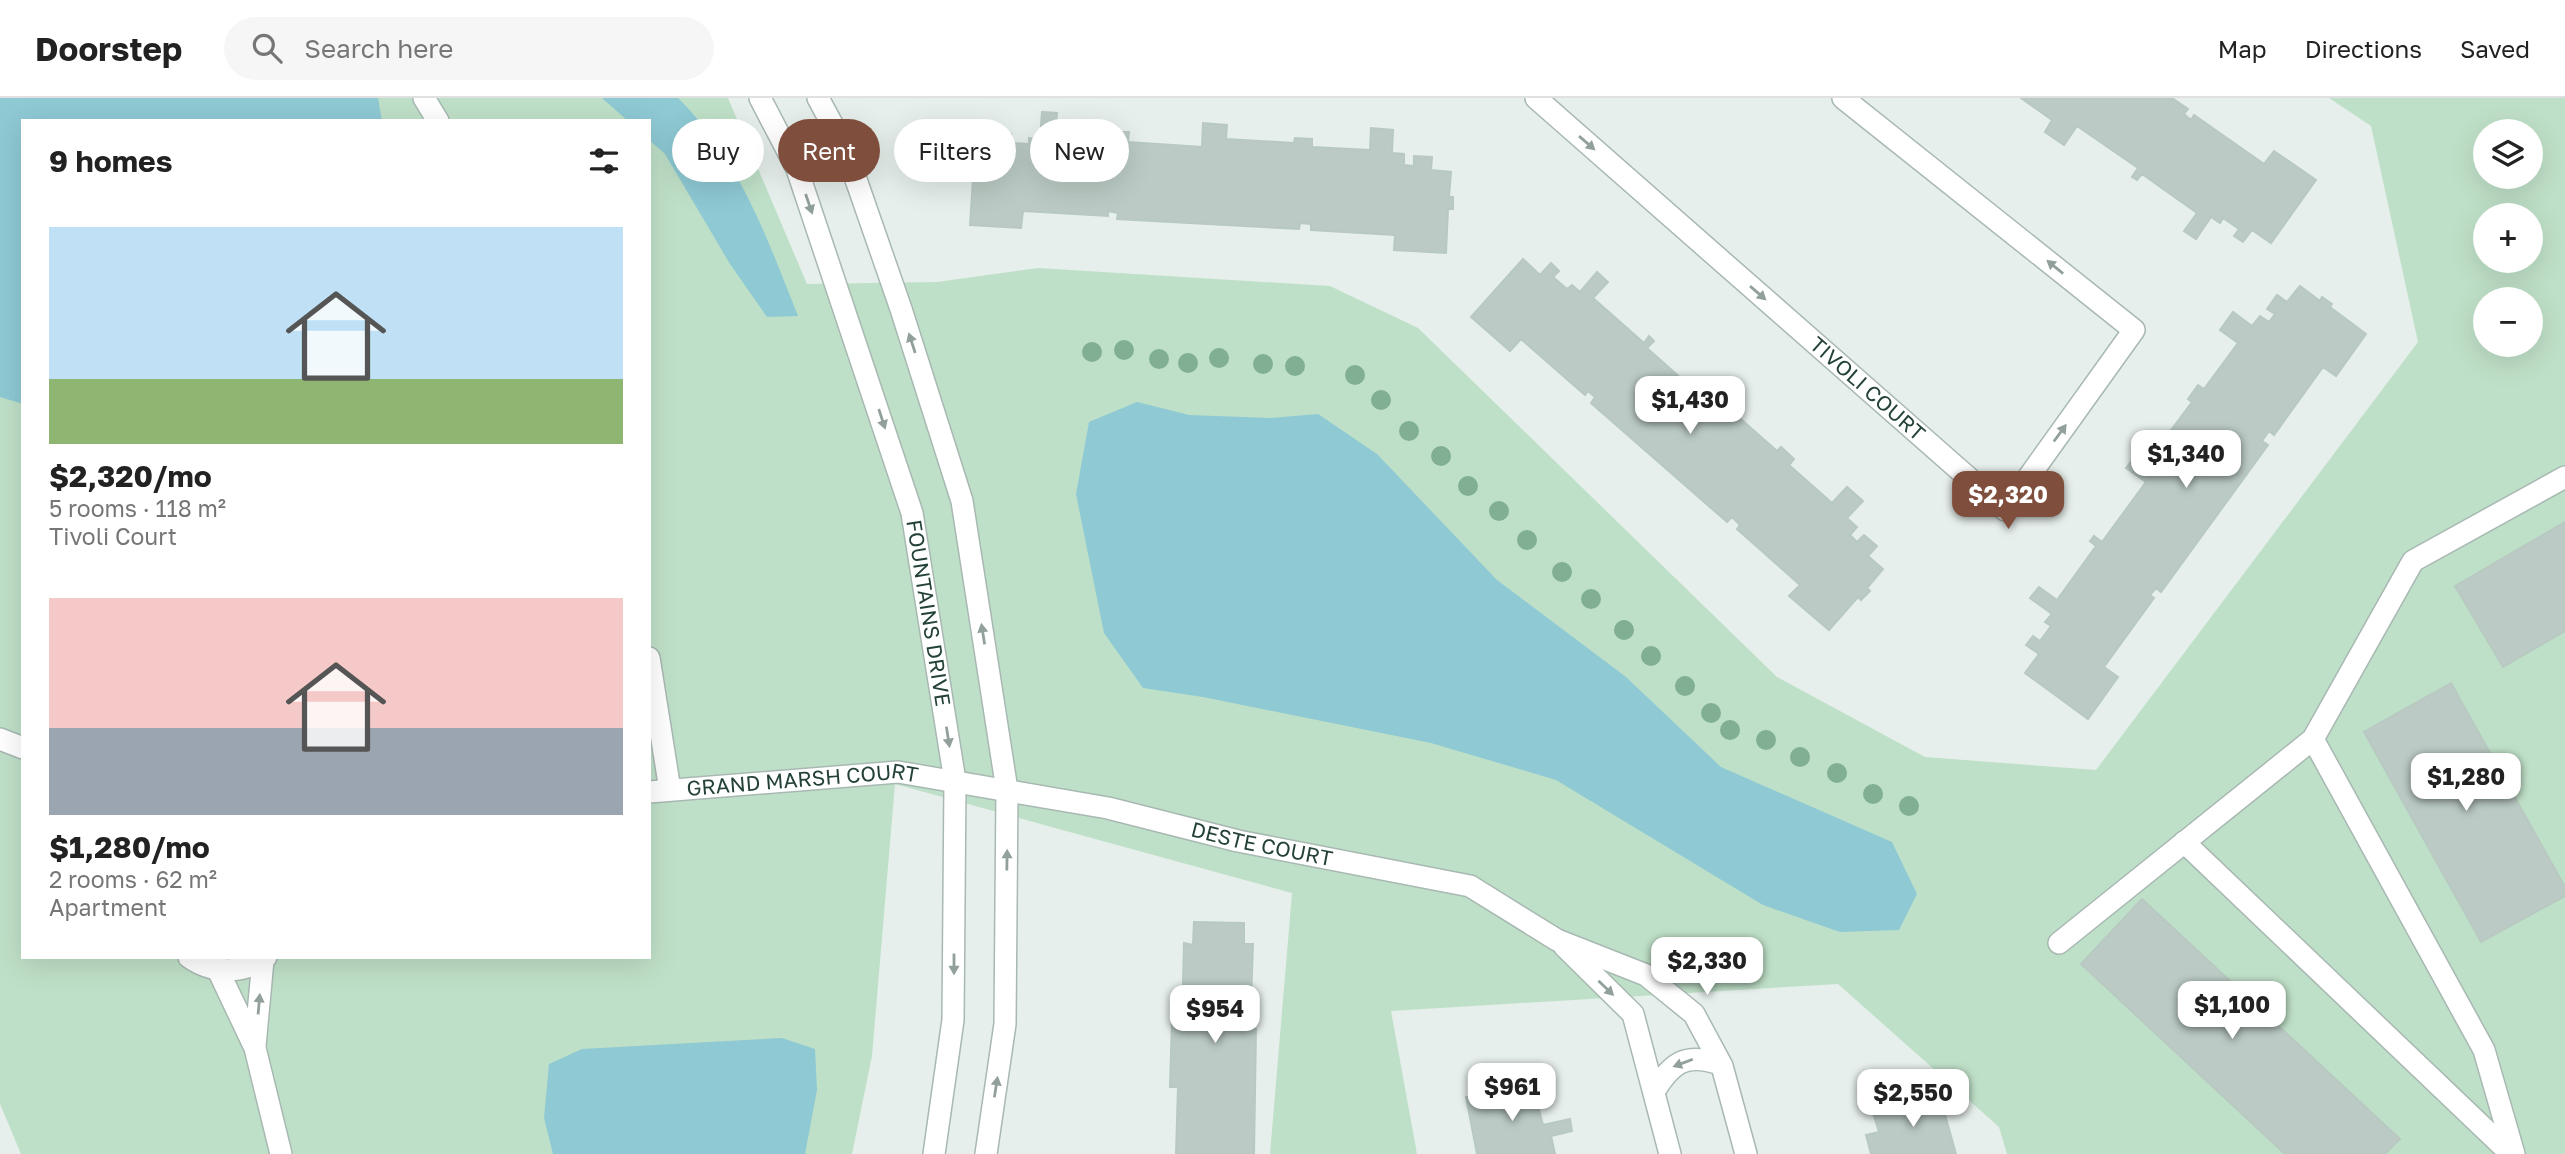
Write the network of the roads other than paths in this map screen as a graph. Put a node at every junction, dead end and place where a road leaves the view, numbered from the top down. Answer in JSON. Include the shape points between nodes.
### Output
{"nodes":[{"id":1,"x":424,"y":98,"type":"edge"},
{"id":2,"x":760,"y":98,"type":"edge"},
{"id":3,"x":818,"y":98,"type":"edge"},
{"id":4,"x":1536,"y":98,"type":"edge"},
{"id":5,"x":1843,"y":98,"type":"edge"},
{"id":6,"x":437,"y":119,"type":"edge"},
{"id":7,"x":2565,"y":477,"type":"edge"},
{"id":8,"x":651,"y":685,"type":"edge"},
{"id":9,"x":0,"y":738,"type":"edge"},
{"id":10,"x":2312,"y":739,"type":"junction"},
{"id":11,"x":21,"y":747,"type":"edge"},
{"id":12,"x":956,"y":781,"type":"junction"},
{"id":13,"x":1007,"y":790,"type":"junction"},
{"id":14,"x":659,"y":791,"type":"edge"},
{"id":15,"x":2184,"y":842,"type":"junction"},
{"id":16,"x":1557,"y":940,"type":"junction"},
{"id":17,"x":2059,"y":943,"type":"dead end"},
{"id":18,"x":192,"y":959,"type":"edge"},
{"id":19,"x":264,"y":959,"type":"edge"},
{"id":20,"x":218,"y":970,"type":"junction"},
{"id":21,"x":255,"y":1048,"type":"junction"},
{"id":22,"x":1720,"y":1064,"type":"junction"},
{"id":23,"x":1655,"y":1090,"type":"junction"},
{"id":24,"x":281,"y":1154,"type":"edge"},
{"id":25,"x":933,"y":1154,"type":"edge"},
{"id":26,"x":986,"y":1154,"type":"edge"},
{"id":27,"x":1670,"y":1154,"type":"edge"},
{"id":28,"x":1746,"y":1154,"type":"edge"},
{"id":29,"x":2512,"y":1154,"type":"edge"}],
"edges":[{"from":1,"to":6,"type":"street"},
{"from":2,"to":12,"type":"street","name":"FOUNTAINS DRIVE","one_way":true,"via":[[797,169],[912,513]]},
{"from":13,"to":3,"type":"street","one_way":true,"via":[[962,501],[845,148]]},
{"from":4,"to":5,"type":"street","name":"TIVOLI COURT","one_way":true,"via":[[2005,510],[2134,330]]},
{"from":7,"to":10,"type":"street","via":[[2413,561]]},
{"from":8,"to":14,"type":"street"},
{"from":9,"to":11,"type":"street"},
{"from":10,"to":15,"type":"street"},
{"from":10,"to":29,"type":"street","via":[[2484,1050]]},
{"from":12,"to":13,"type":"street","name":"DESTE COURT"},
{"from":12,"to":14,"type":"street","name":"GRAND MARSH COURT","via":[[898,772]]},
{"from":12,"to":25,"type":"street","name":"FOUNTAINS DRIVE","one_way":true,"via":[[953,1020]]},
{"from":13,"to":16,"type":"street","name":"DESTE COURT","via":[[1470,886]]},
{"from":26,"to":13,"type":"street","one_way":true,"via":[[1005,1024]]},
{"from":15,"to":17,"type":"street"},
{"from":15,"to":29,"type":"street"},
{"from":16,"to":22,"type":"street","name":"DESTE COURT","via":[[1646,975],[1694,1014]]},
{"from":16,"to":23,"type":"street","name":"DESTE COURT","one_way":true,"via":[[1633,1014]]},
{"from":18,"to":20,"type":"street"},
{"from":19,"to":20,"type":"street","via":[[239,969]]},
{"from":21,"to":19,"type":"street","one_way":true},
{"from":20,"to":21,"type":"street"},
{"from":21,"to":24,"type":"street"},
{"from":22,"to":23,"type":"street","one_way":true,"via":[[1700,1057],[1685,1061],[1668,1069]]},
{"from":22,"to":28,"type":"street","name":"DESTE COURT"},
{"from":23,"to":27,"type":"street","name":"DESTE COURT"}]}
